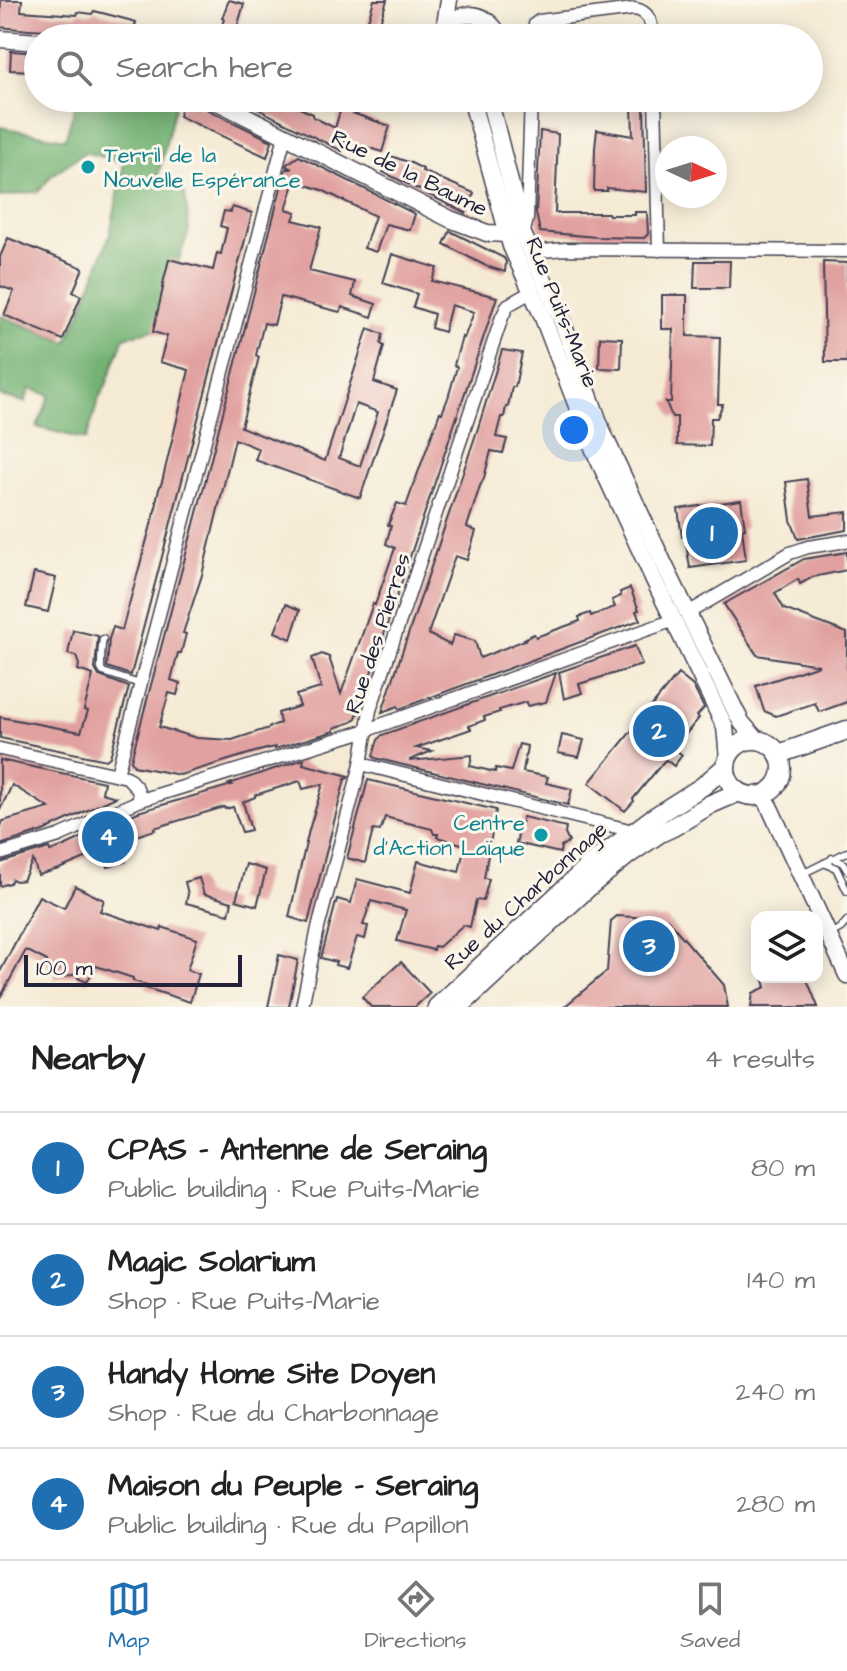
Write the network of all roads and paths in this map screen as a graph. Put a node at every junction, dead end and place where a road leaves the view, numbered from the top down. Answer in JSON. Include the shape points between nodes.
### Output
{"nodes":[{"id":1,"x":449,"y":0,"type":"edge"},
{"id":2,"x":471,"y":0,"type":"edge"},
{"id":3,"x":483,"y":18,"type":"junction"},
{"id":4,"x":443,"y":24,"type":"edge"},
{"id":5,"x":452,"y":24,"type":"edge"},
{"id":6,"x":489,"y":24,"type":"edge"},
{"id":7,"x":535,"y":24,"type":"edge"},
{"id":8,"x":651,"y":24,"type":"edge"},
{"id":9,"x":0,"y":39,"type":"edge"},
{"id":10,"x":24,"y":41,"type":"edge"},
{"id":11,"x":238,"y":112,"type":"edge"},
{"id":12,"x":476,"y":112,"type":"edge"},
{"id":13,"x":492,"y":112,"type":"edge"},
{"id":14,"x":531,"y":112,"type":"edge"},
{"id":15,"x":655,"y":112,"type":"edge"},
{"id":16,"x":285,"y":136,"type":"junction"},
{"id":17,"x":515,"y":234,"type":"junction"},
{"id":18,"x":659,"y":250,"type":"junction"},
{"id":19,"x":847,"y":251,"type":"edge"},
{"id":20,"x":531,"y":252,"type":"junction"},
{"id":21,"x":531,"y":292,"type":"junction"},
{"id":22,"x":847,"y":541,"type":"edge"},
{"id":23,"x":681,"y":617,"type":"junction"},
{"id":24,"x":103,"y":639,"type":"dead end"},
{"id":25,"x":140,"y":684,"type":"junction"},
{"id":26,"x":367,"y":730,"type":"junction"},
{"id":27,"x":847,"y":730,"type":"edge"},
{"id":28,"x":757,"y":740,"type":"junction"},
{"id":29,"x":0,"y":749,"type":"edge"},
{"id":30,"x":779,"y":754,"type":"junction"},
{"id":31,"x":727,"y":762,"type":"junction"},
{"id":32,"x":361,"y":764,"type":"junction"},
{"id":33,"x":117,"y":774,"type":"junction"},
{"id":34,"x":739,"y":792,"type":"junction"},
{"id":35,"x":764,"y":795,"type":"junction"},
{"id":36,"x":141,"y":800,"type":"junction"},
{"id":37,"x":633,"y":831,"type":"junction"},
{"id":38,"x":0,"y":854,"type":"edge"},
{"id":39,"x":845,"y":854,"type":"edge"},
{"id":40,"x":832,"y":858,"type":"junction"},
{"id":41,"x":824,"y":863,"type":"junction"},
{"id":42,"x":847,"y":870,"type":"edge"},
{"id":43,"x":801,"y":874,"type":"junction"},
{"id":44,"x":847,"y":891,"type":"edge"},
{"id":45,"x":847,"y":921,"type":"edge"},
{"id":46,"x":828,"y":935,"type":"junction"},
{"id":47,"x":847,"y":975,"type":"edge"},
{"id":48,"x":302,"y":1007,"type":"edge"},
{"id":49,"x":437,"y":1007,"type":"edge"},
{"id":50,"x":459,"y":1007,"type":"edge"}],
"edges":[{"from":1,"to":4,"type":"street"},
{"from":2,"to":3,"type":"street"},
{"from":3,"to":5,"type":"street","via":[[464,16]]},
{"from":3,"to":6,"type":"street"},
{"from":7,"to":8,"type":"street","via":[[634,9]]},
{"from":9,"to":10,"type":"street"},
{"from":11,"to":16,"type":"street","name":"Rue de la Baume"},
{"from":12,"to":17,"type":"street"},
{"from":13,"to":17,"type":"street"},
{"from":14,"to":17,"type":"street","via":[[527,219]]},
{"from":15,"to":18,"type":"street"},
{"from":16,"to":17,"type":"street","name":"Rue de la Baume","via":[[474,229]]},
{"from":16,"to":25,"type":"street"},
{"from":17,"to":20,"type":"street","name":"Rue Puits-Marie"},
{"from":17,"to":21,"type":"street","name":"Rue Puits-Marie"},
{"from":18,"to":19,"type":"street"},
{"from":18,"to":20,"type":"street"},
{"from":20,"to":23,"type":"street","name":"Rue Puits-Marie"},
{"from":21,"to":23,"type":"street","name":"Rue Puits-Marie","via":[[585,428]]},
{"from":21,"to":26,"type":"street","name":"Rue des Pierres","via":[[508,305],[502,317]]},
{"from":22,"to":23,"type":"street","via":[[799,550]]},
{"from":23,"to":26,"type":"street"},
{"from":23,"to":28,"type":"street","name":"Rue Puits-Marie"},
{"from":23,"to":31,"type":"street","name":"Rue Puits-Marie","via":[[725,727]]},
{"from":24,"to":25,"type":"lane","via":[[103,672]]},
{"from":25,"to":33,"type":"street"},
{"from":26,"to":32,"type":"street","name":"Rue des Pierres"},
{"from":26,"to":36,"type":"street"},
{"from":27,"to":30,"type":"main road"},
{"from":28,"to":30,"type":"main road"},
{"from":28,"to":31,"type":"main road","name":"Rue du Charbonnage","via":[[736,746]]},
{"from":29,"to":33,"type":"street"},
{"from":30,"to":35,"type":"main road","via":[[781,778]]},
{"from":31,"to":34,"type":"main road","via":[[729,780]]},
{"from":31,"to":37,"type":"main road","name":"Rue du Charbonnage","via":[[703,786]]},
{"from":32,"to":37,"type":"street"},
{"from":32,"to":48,"type":"street","name":"Rue des Pierres"},
{"from":33,"to":36,"type":"street","via":[[132,782]]},
{"from":34,"to":35,"type":"main road"},
{"from":34,"to":50,"type":"main road","name":"Rue du Charbonnage","via":[[634,850]]},
{"from":35,"to":43,"type":"street"},
{"from":36,"to":38,"type":"street","via":[[51,839]]},
{"from":37,"to":49,"type":"main road","name":"Rue du Charbonnage","via":[[576,876]]},
{"from":39,"to":40,"type":"lane"},
{"from":40,"to":41,"type":"lane"},
{"from":40,"to":42,"type":"lane"},
{"from":41,"to":43,"type":"lane"},
{"from":41,"to":44,"type":"lane","via":[[836,868]]},
{"from":43,"to":46,"type":"street"},
{"from":45,"to":46,"type":"lane"},
{"from":46,"to":47,"type":"street"}]}
